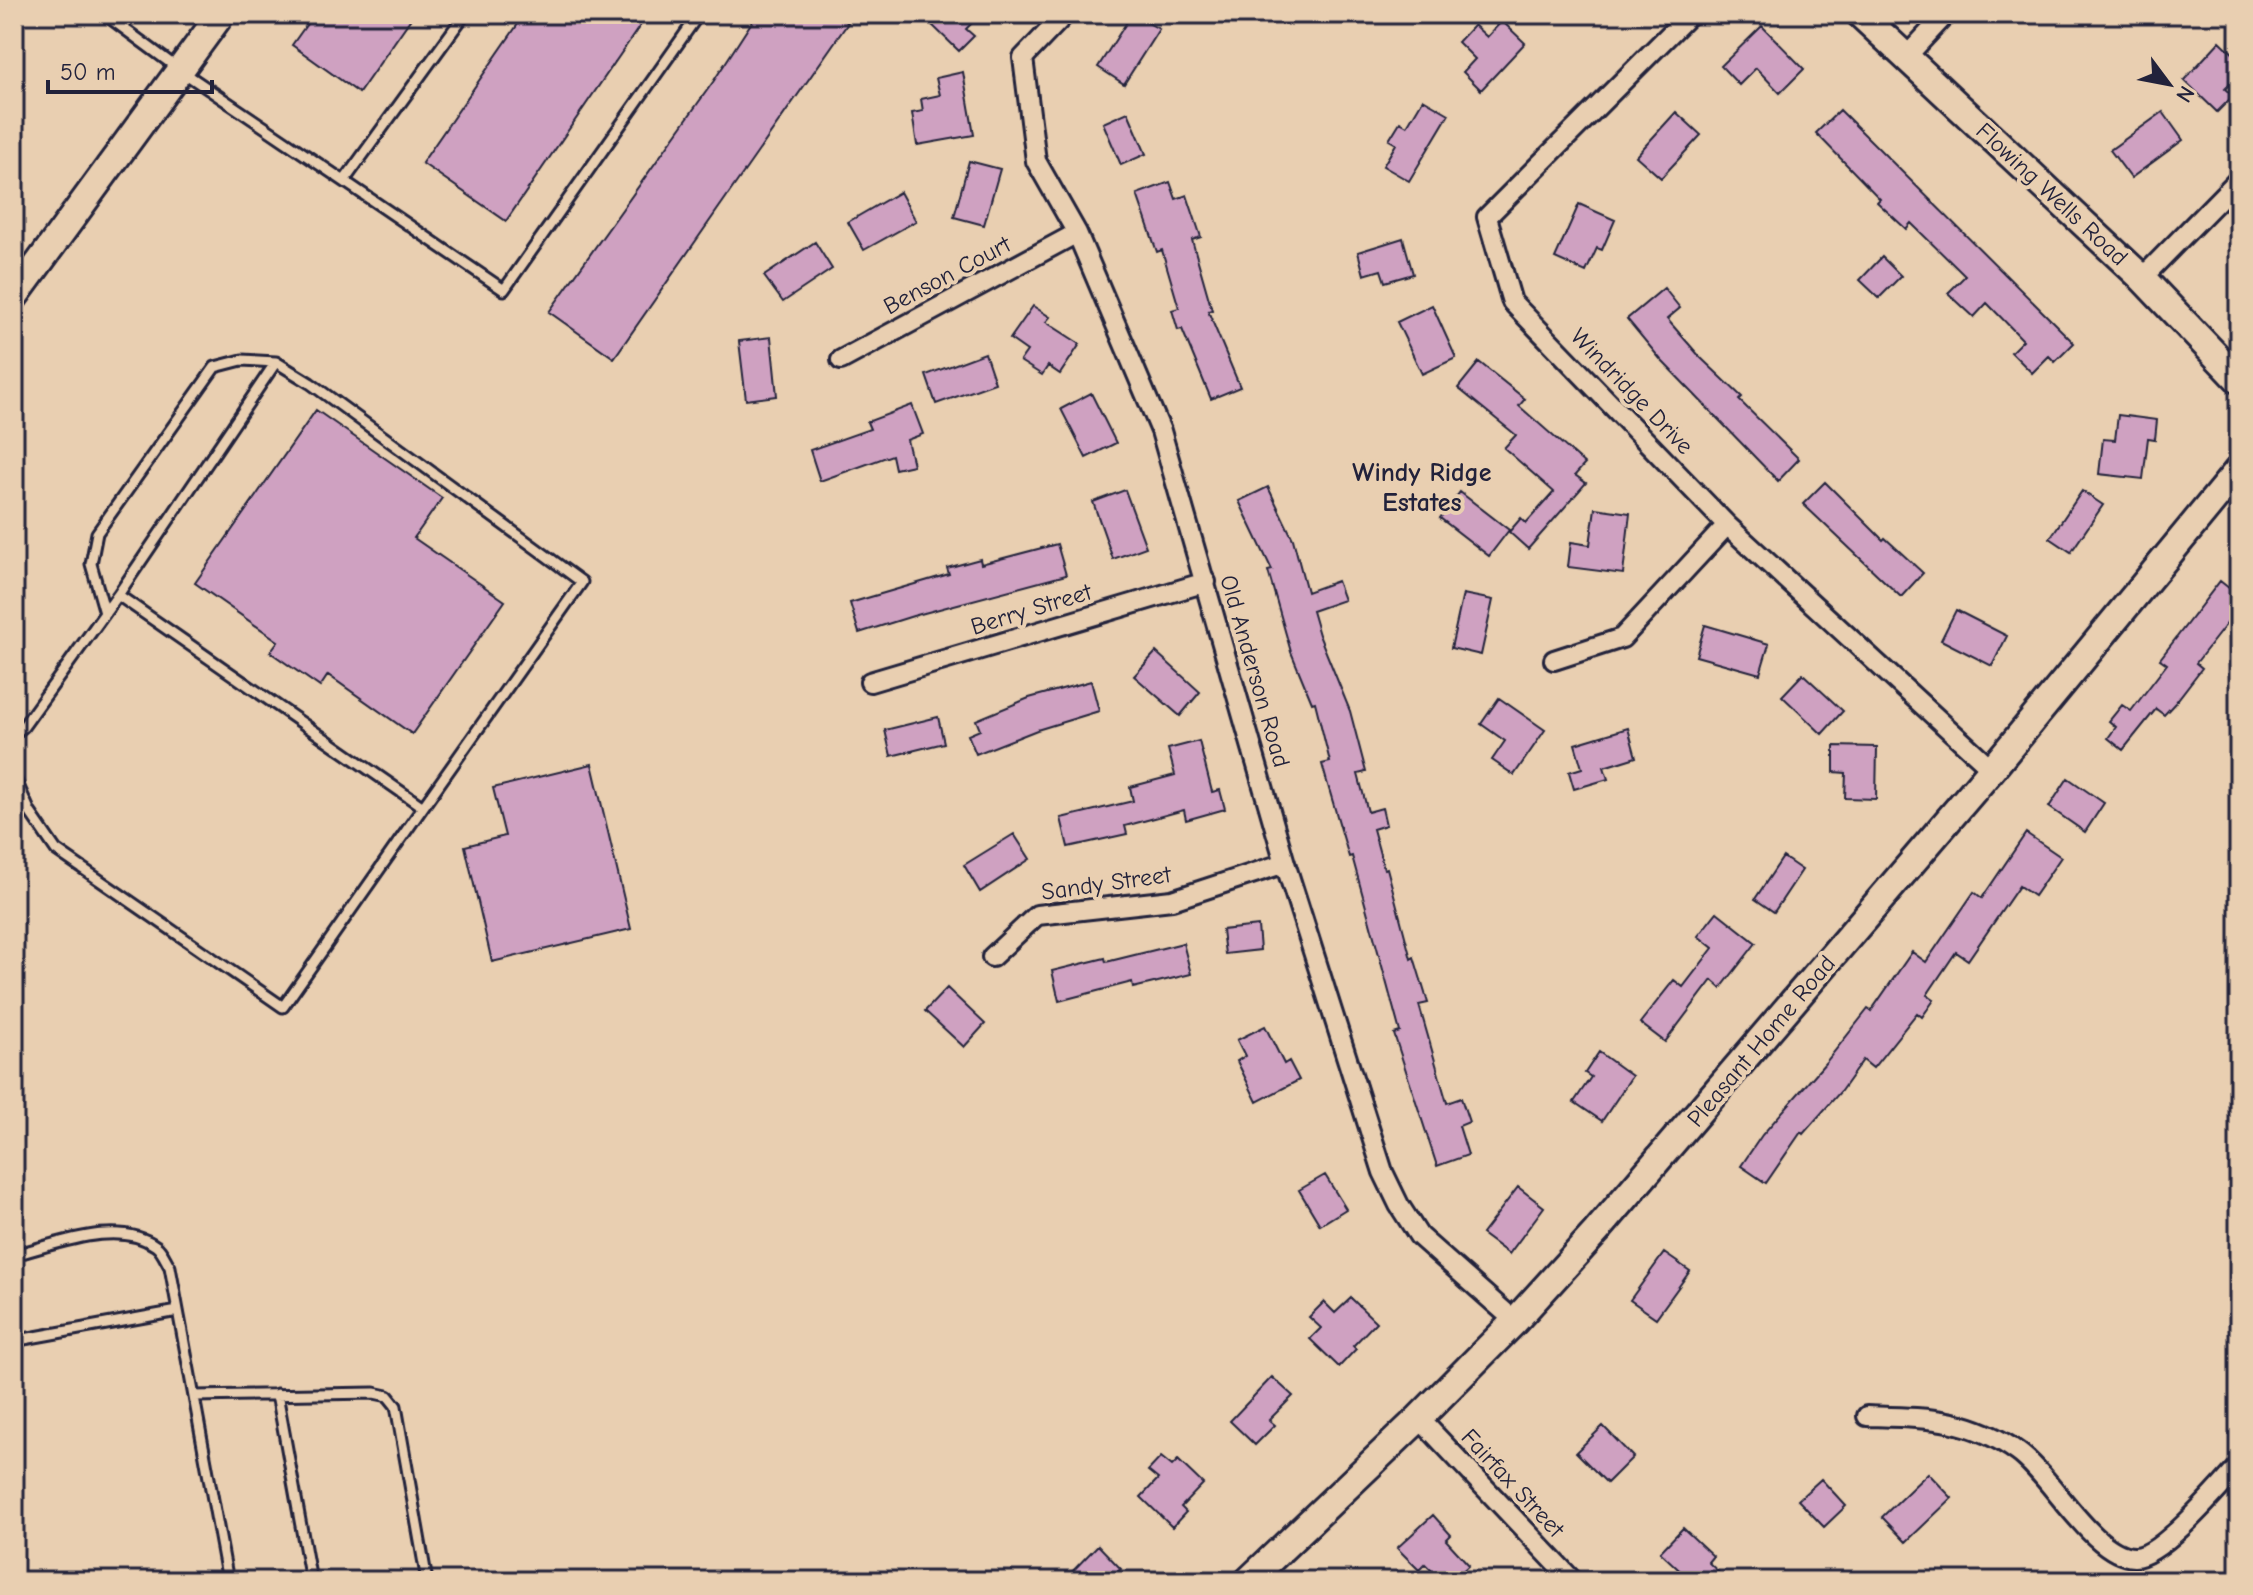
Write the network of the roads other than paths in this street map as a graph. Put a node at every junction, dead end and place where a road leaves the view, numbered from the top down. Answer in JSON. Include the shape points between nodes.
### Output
{"nodes":[{"id":1,"x":221,"y":14,"type":"edge"},
{"id":2,"x":465,"y":14,"type":"edge"},
{"id":3,"x":699,"y":14,"type":"edge"},
{"id":4,"x":1065,"y":14,"type":"edge"},
{"id":5,"x":1690,"y":14,"type":"edge"},
{"id":6,"x":1860,"y":14,"type":"edge"},
{"id":7,"x":1946,"y":14,"type":"edge"},
{"id":8,"x":107,"y":16,"type":"edge"},
{"id":9,"x":1906,"y":57,"type":"junction"},
{"id":10,"x":180,"y":70,"type":"junction"},
{"id":11,"x":2239,"y":179,"type":"edge"},
{"id":12,"x":344,"y":181,"type":"junction"},
{"id":13,"x":1077,"y":233,"type":"junction"},
{"id":14,"x":2142,"y":278,"type":"junction"},
{"id":15,"x":14,"y":297,"type":"edge"},
{"id":16,"x":841,"y":360,"type":"dead end"},
{"id":17,"x":276,"y":362,"type":"junction"},
{"id":18,"x":2239,"y":380,"type":"edge"},
{"id":19,"x":2239,"y":469,"type":"edge"},
{"id":20,"x":1727,"y":525,"type":"junction"},
{"id":21,"x":1206,"y":582,"type":"junction"},
{"id":22,"x":118,"y":595,"type":"junction"},
{"id":23,"x":105,"y":613,"type":"junction"},
{"id":24,"x":1554,"y":660,"type":"dead end"},
{"id":25,"x":870,"y":682,"type":"dead end"},
{"id":26,"x":14,"y":734,"type":"edge"},
{"id":27,"x":1992,"y":769,"type":"junction"},
{"id":28,"x":14,"y":776,"type":"edge"},
{"id":29,"x":423,"y":807,"type":"junction"},
{"id":30,"x":1285,"y":863,"type":"junction"},
{"id":31,"x":992,"y":957,"type":"dead end"},
{"id":32,"x":14,"y":1255,"type":"edge"},
{"id":33,"x":178,"y":1311,"type":"junction"},
{"id":34,"x":1515,"y":1321,"type":"junction"},
{"id":35,"x":24,"y":1339,"type":"dead end"},
{"id":36,"x":277,"y":1394,"type":"junction"},
{"id":37,"x":194,"y":1396,"type":"junction"},
{"id":38,"x":1867,"y":1416,"type":"dead end"},
{"id":39,"x":1419,"y":1418,"type":"junction"},
{"id":40,"x":2239,"y":1466,"type":"edge"},
{"id":41,"x":228,"y":1581,"type":"edge"},
{"id":42,"x":311,"y":1581,"type":"edge"},
{"id":43,"x":427,"y":1581,"type":"edge"},
{"id":44,"x":1248,"y":1581,"type":"edge"},
{"id":45,"x":1573,"y":1581,"type":"edge"}],
"edges":[{"from":1,"to":10,"type":"street"},
{"from":2,"to":12,"type":"lane"},
{"from":3,"to":12,"type":"lane","via":[[504,290]]},
{"from":4,"to":13,"type":"street","name":"Old Anderson Road","via":[[1023,58],[1036,161]]},
{"from":5,"to":20,"type":"street","name":"Windridge Drive","via":[[1487,217],[1512,302]]},
{"from":6,"to":9,"type":"street","name":"Flowing Wells Road"},
{"from":7,"to":9,"type":"street"},
{"from":8,"to":10,"type":"lane"},
{"from":9,"to":14,"type":"street","name":"Flowing Wells Road"},
{"from":10,"to":12,"type":"lane"},
{"from":10,"to":15,"type":"street"},
{"from":11,"to":14,"type":"street"},
{"from":13,"to":16,"type":"street","name":"Benson Court"},
{"from":13,"to":21,"type":"street","name":"Old Anderson Road","via":[[1161,431]]},
{"from":14,"to":18,"type":"street","name":"Flowing Wells Road"},
{"from":17,"to":22,"type":"lane"},
{"from":17,"to":23,"type":"lane","via":[[242,360],[215,367],[97,533],[91,564]]},
{"from":17,"to":29,"type":"lane","via":[[582,582]]},
{"from":19,"to":27,"type":"street","name":"Pleasant Home Road"},
{"from":20,"to":24,"type":"street","via":[[1622,638]]},
{"from":20,"to":27,"type":"street","name":"Windridge Drive"},
{"from":21,"to":25,"type":"street","name":"Berry Street"},
{"from":21,"to":30,"type":"street","name":"Old Anderson Road"},
{"from":22,"to":23,"type":"lane"},
{"from":22,"to":29,"type":"lane"},
{"from":23,"to":26,"type":"lane"},
{"from":27,"to":34,"type":"street","name":"Pleasant Home Road"},
{"from":28,"to":29,"type":"lane","via":[[56,850],[283,1007]]},
{"from":30,"to":31,"type":"street","name":"Sandy Street","via":[[1172,900],[1037,915]]},
{"from":30,"to":34,"type":"street","name":"Old Anderson Road","via":[[1383,1172],[1399,1205],[1419,1236]]},
{"from":32,"to":33,"type":"lane","via":[[108,1232],[134,1236],[159,1247],[170,1267]]},
{"from":33,"to":35,"type":"lane"},
{"from":33,"to":37,"type":"lane"},
{"from":34,"to":39,"type":"street","name":"Pleasant Home Road"},
{"from":36,"to":37,"type":"lane"},
{"from":36,"to":42,"type":"lane"},
{"from":36,"to":43,"type":"lane","via":[[388,1396],[396,1406]]},
{"from":37,"to":41,"type":"lane"},
{"from":38,"to":40,"type":"street","via":[[1942,1419],[1981,1431],[2020,1453],[2114,1551],[2135,1557],[2174,1534]]},
{"from":39,"to":44,"type":"street","name":"Pleasant Home Road"},
{"from":39,"to":45,"type":"street","name":"Fairfax Street"}]}
